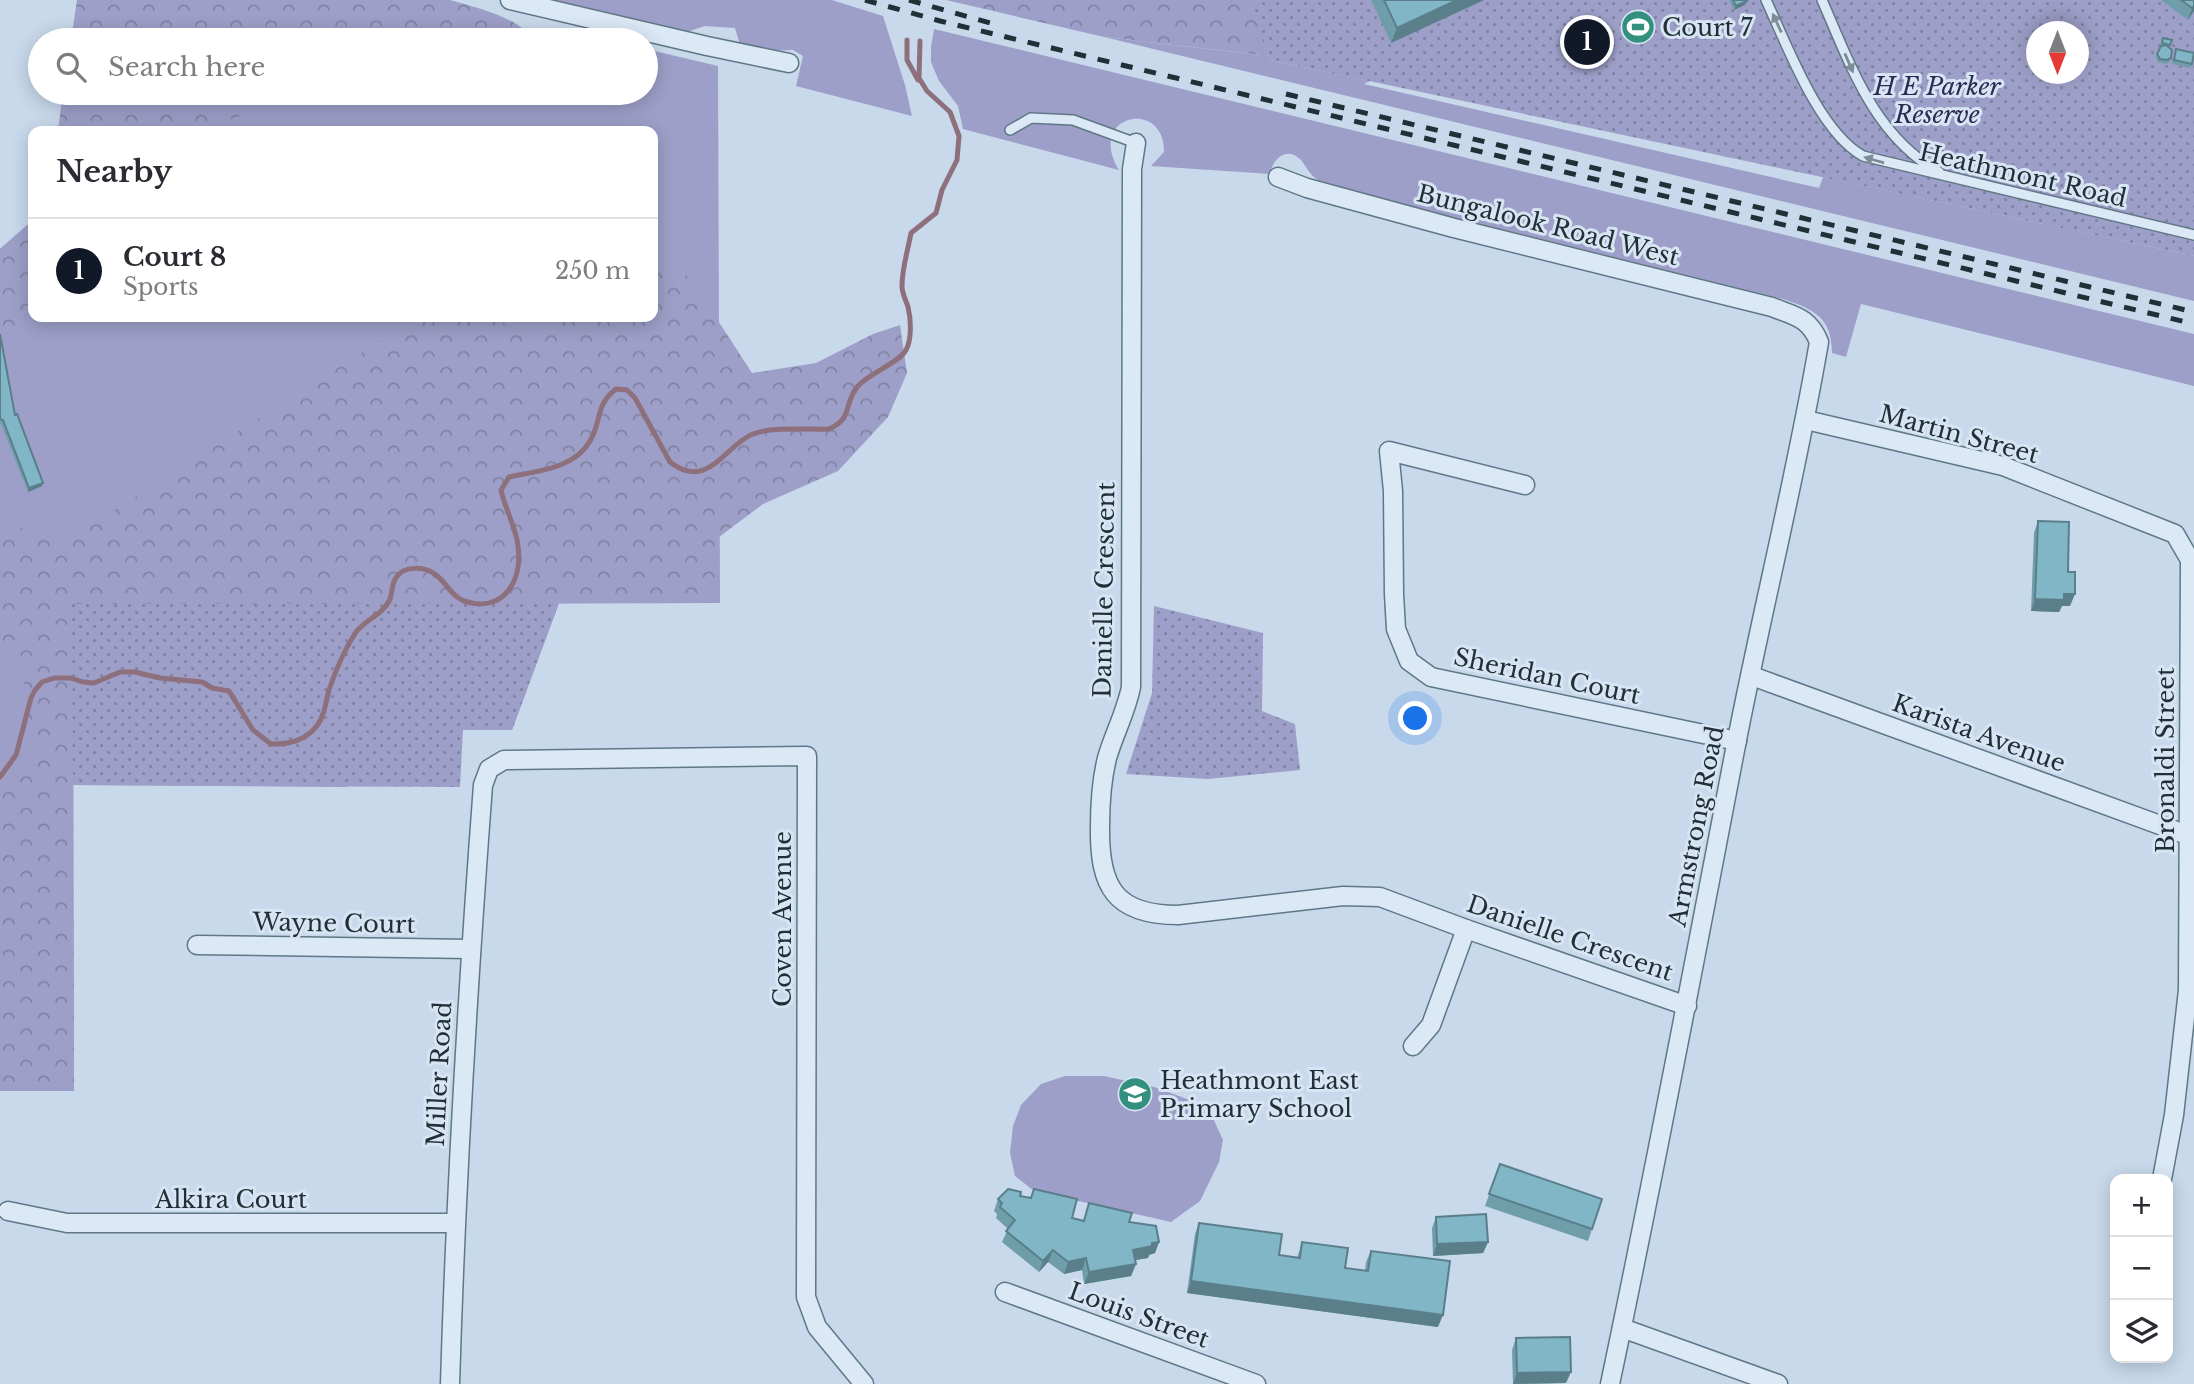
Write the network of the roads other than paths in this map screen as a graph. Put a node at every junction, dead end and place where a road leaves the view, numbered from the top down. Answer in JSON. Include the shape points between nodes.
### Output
{"nodes":[{"id":1,"x":510,"y":0,"type":"edge"},
{"id":2,"x":1766,"y":0,"type":"edge"},
{"id":3,"x":1822,"y":0,"type":"edge"},
{"id":4,"x":634,"y":28,"type":"edge"},
{"id":5,"x":658,"y":33,"type":"edge"},
{"id":6,"x":789,"y":63,"type":"dead end"},
{"id":7,"x":1010,"y":130,"type":"dead end"},
{"id":8,"x":1136,"y":143,"type":"joint"},
{"id":9,"x":1278,"y":177,"type":"dead end"},
{"id":10,"x":1953,"y":179,"type":"junction"},
{"id":11,"x":2194,"y":235,"type":"edge"},
{"id":12,"x":1807,"y":321,"type":"joint"},
{"id":13,"x":1806,"y":419,"type":"junction"},
{"id":14,"x":1525,"y":485,"type":"dead end"},
{"id":15,"x":2175,"y":534,"type":"joint"},
{"id":16,"x":1752,"y":676,"type":"junction"},
{"id":17,"x":1737,"y":741,"type":"junction"},
{"id":18,"x":489,"y":769,"type":"joint"},
{"id":19,"x":2190,"y":836,"type":"junction"},
{"id":20,"x":1466,"y":929,"type":"junction"},
{"id":21,"x":197,"y":945,"type":"dead end"},
{"id":22,"x":470,"y":949,"type":"junction"},
{"id":23,"x":2191,"y":990,"type":"edge"},
{"id":24,"x":1687,"y":1006,"type":"junction"},
{"id":25,"x":1413,"y":1046,"type":"dead end"},
{"id":26,"x":2163,"y":1174,"type":"edge"},
{"id":27,"x":8,"y":1211,"type":"dead end"},
{"id":28,"x":455,"y":1223,"type":"junction"},
{"id":29,"x":1005,"y":1292,"type":"dead end"},
{"id":30,"x":1622,"y":1328,"type":"junction"},
{"id":31,"x":450,"y":1384,"type":"edge"},
{"id":32,"x":864,"y":1384,"type":"edge"},
{"id":33,"x":1256,"y":1384,"type":"edge"},
{"id":34,"x":1610,"y":1384,"type":"edge"},
{"id":35,"x":1778,"y":1384,"type":"edge"}],
"edges":[{"from":1,"to":4,"type":"street"},
{"from":10,"to":2,"type":"lane","name":"Heathmont Road","one_way":true,"via":[[1863,156],[1846,145],[1817,104]]},
{"from":3,"to":10,"type":"lane","one_way":true,"via":[[1860,88],[1875,111],[1920,160]]},
{"from":5,"to":6,"type":"street"},
{"from":7,"to":8,"type":"lane","via":[[1031,118],[1073,120]]},
{"from":8,"to":20,"type":"street","name":"Danielle Crescent","via":[[1132,169],[1132,687],[1100,789],[1104,879],[1133,908],[1155,915],[1343,896],[1380,897]]},
{"from":9,"to":12,"type":"street","name":"Bungalook Road West","via":[[1454,228],[1772,307]]},
{"from":10,"to":11,"type":"lane","name":"Heathmont Road"},
{"from":12,"to":13,"type":"street","name":"Armstrong Road","via":[[1819,342]]},
{"from":13,"to":15,"type":"street","name":"Martin Street","via":[[2003,466]]},
{"from":13,"to":16,"type":"street","name":"Armstrong Road"},
{"from":14,"to":17,"type":"street","name":"Sheridan Court","via":[[1389,451],[1396,629],[1409,662],[1431,677]]},
{"from":15,"to":19,"type":"street","name":"Bronaldi Street","via":[[2190,560]]},
{"from":16,"to":17,"type":"street","name":"Armstrong Road"},
{"from":16,"to":19,"type":"street","name":"Karista Avenue"},
{"from":17,"to":24,"type":"street","name":"Armstrong Road"},
{"from":18,"to":22,"type":"street","name":"Miller Road","via":[[483,785]]},
{"from":18,"to":32,"type":"street","name":"Coven Avenue","via":[[504,760],[807,756],[806,1297],[817,1327]]},
{"from":19,"to":23,"type":"street","name":"Bronaldi Street"},
{"from":20,"to":24,"type":"street","name":"Danielle Crescent"},
{"from":20,"to":25,"type":"street","via":[[1431,1025]]},
{"from":21,"to":22,"type":"street","name":"Wayne Court"},
{"from":22,"to":28,"type":"street","name":"Miller Road"},
{"from":23,"to":26,"type":"street","name":"Bronaldi Street"},
{"from":24,"to":30,"type":"street","name":"Armstrong Road"},
{"from":27,"to":28,"type":"street","name":"Alkira Court","via":[[67,1223]]},
{"from":28,"to":31,"type":"street","name":"Miller Road"},
{"from":29,"to":33,"type":"street","name":"Louis Street"},
{"from":30,"to":34,"type":"street","name":"Armstrong Road"},
{"from":30,"to":35,"type":"street"}]}
